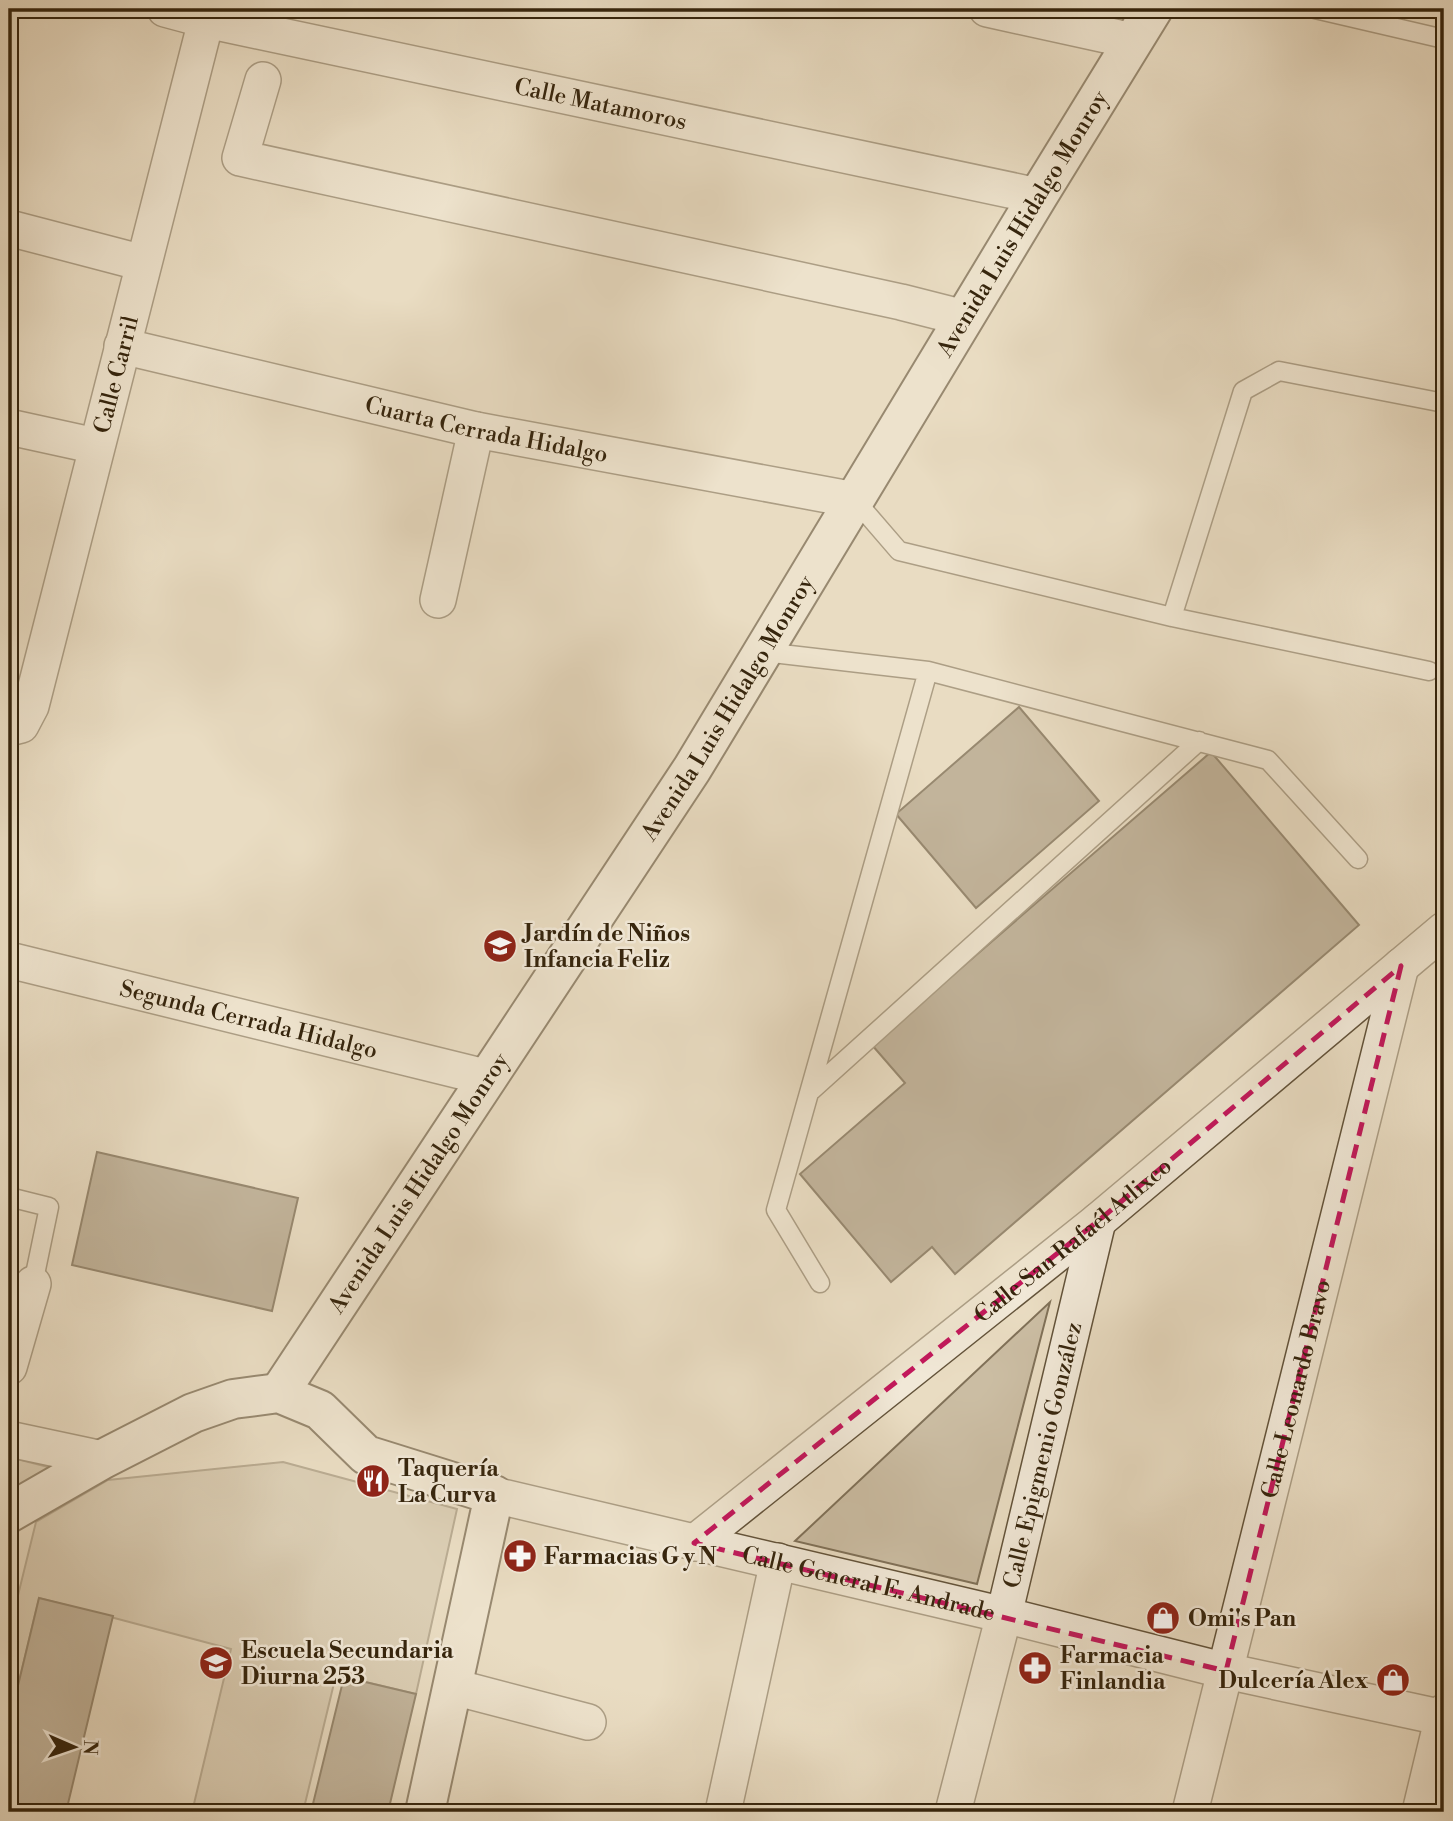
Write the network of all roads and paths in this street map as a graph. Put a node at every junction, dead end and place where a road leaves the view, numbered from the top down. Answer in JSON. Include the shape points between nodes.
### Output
{"nodes":[{"id":1,"x":165,"y":9,"type":"edge"},
{"id":2,"x":988,"y":9,"type":"edge"},
{"id":3,"x":1153,"y":9,"type":"edge"},
{"id":4,"x":1315,"y":9,"type":"edge"},
{"id":5,"x":207,"y":14,"type":"edge"},
{"id":6,"x":1444,"y":39,"type":"edge"},
{"id":7,"x":1133,"y":41,"type":"junction"},
{"id":8,"x":263,"y":80,"type":"dead end"},
{"id":9,"x":1038,"y":196,"type":"junction"},
{"id":10,"x":9,"y":228,"type":"edge"},
{"id":11,"x":143,"y":263,"type":"junction"},
{"id":12,"x":964,"y":318,"type":"junction"},
{"id":13,"x":122,"y":346,"type":"junction"},
{"id":14,"x":1444,"y":403,"type":"edge"},
{"id":15,"x":9,"y":427,"type":"edge"},
{"id":16,"x":476,"y":430,"type":"junction"},
{"id":17,"x":96,"y":446,"type":"junction"},
{"id":18,"x":855,"y":500,"type":"junction"},
{"id":19,"x":438,"y":600,"type":"dead end"},
{"id":20,"x":1172,"y":617,"type":"junction"},
{"id":21,"x":764,"y":652,"type":"junction"},
{"id":22,"x":928,"y":671,"type":"junction"},
{"id":23,"x":1429,"y":671,"type":"dead end"},
{"id":24,"x":9,"y":728,"type":"edge"},
{"id":25,"x":1199,"y":741,"type":"junction"},
{"id":26,"x":1358,"y":859,"type":"dead end"},
{"id":27,"x":1444,"y":930,"type":"edge"},
{"id":28,"x":9,"y":960,"type":"edge"},
{"id":29,"x":1401,"y":967,"type":"junction"},
{"id":30,"x":489,"y":1078,"type":"junction"},
{"id":31,"x":811,"y":1090,"type":"junction"},
{"id":32,"x":9,"y":1197,"type":"edge"},
{"id":33,"x":1098,"y":1221,"type":"junction"},
{"id":34,"x":821,"y":1283,"type":"dead end"},
{"id":35,"x":33,"y":1284,"type":"joint"},
{"id":36,"x":9,"y":1367,"type":"edge"},
{"id":37,"x":279,"y":1393,"type":"junction"},
{"id":38,"x":9,"y":1439,"type":"edge"},
{"id":39,"x":103,"y":1459,"type":"junction"},
{"id":40,"x":494,"y":1495,"type":"junction"},
{"id":41,"x":9,"y":1513,"type":"edge"},
{"id":42,"x":694,"y":1543,"type":"junction"},
{"id":43,"x":778,"y":1561,"type":"junction"},
{"id":44,"x":1004,"y":1615,"type":"junction"},
{"id":45,"x":1226,"y":1671,"type":"junction"},
{"id":46,"x":454,"y":1687,"type":"junction"},
{"id":47,"x":1444,"y":1716,"type":"edge"},
{"id":48,"x":588,"y":1722,"type":"dead end"},
{"id":49,"x":425,"y":1812,"type":"edge"},
{"id":50,"x":723,"y":1812,"type":"edge"},
{"id":51,"x":953,"y":1812,"type":"edge"},
{"id":52,"x":1190,"y":1812,"type":"edge"},
{"id":53,"x":1420,"y":1812,"type":"edge"}],
"edges":[{"from":1,"to":5,"type":"street","name":"Calle Matamoros"},
{"from":2,"to":7,"type":"street"},
{"from":3,"to":7,"type":"street","name":"Avenida Luis Hidalgo Monroy"},
{"from":4,"to":6,"type":"lane"},
{"from":5,"to":9,"type":"street","name":"Calle Matamoros"},
{"from":5,"to":11,"type":"street","name":"Calle Carril"},
{"from":7,"to":9,"type":"street","name":"Avenida Luis Hidalgo Monroy"},
{"from":8,"to":12,"type":"street","via":[[240,158]]},
{"from":9,"to":12,"type":"street","name":"Avenida Luis Hidalgo Monroy"},
{"from":10,"to":11,"type":"street"},
{"from":11,"to":13,"type":"street","name":"Calle Carril"},
{"from":12,"to":18,"type":"street","name":"Avenida Luis Hidalgo Monroy"},
{"from":13,"to":16,"type":"street","name":"Cuarta Cerrada Hidalgo"},
{"from":13,"to":17,"type":"street","name":"Calle Carril"},
{"from":14,"to":20,"type":"lane","via":[[1279,371],[1243,391]]},
{"from":15,"to":17,"type":"street"},
{"from":16,"to":18,"type":"street","name":"Cuarta Cerrada Hidalgo"},
{"from":16,"to":19,"type":"street"},
{"from":17,"to":24,"type":"street","name":"Calle Carril","via":[[31,706],[21,725]]},
{"from":18,"to":20,"type":"lane","via":[[899,551]]},
{"from":18,"to":21,"type":"street","name":"Avenida Luis Hidalgo Monroy"},
{"from":20,"to":23,"type":"lane"},
{"from":21,"to":22,"type":"lane"},
{"from":21,"to":30,"type":"street","name":"Avenida Luis Hidalgo Monroy"},
{"from":22,"to":25,"type":"lane"},
{"from":22,"to":31,"type":"lane"},
{"from":25,"to":26,"type":"lane","via":[[1268,760]]},
{"from":25,"to":31,"type":"lane"},
{"from":27,"to":29,"type":"street","name":"Calle San Rafaél Atlixco"},
{"from":28,"to":30,"type":"street","name":"Segunda Cerrada Hidalgo"},
{"from":29,"to":33,"type":"street","name":"Calle San Rafaél Atlixco"},
{"from":29,"to":45,"type":"street","name":"Calle Leonardo Bravo"},
{"from":30,"to":37,"type":"street","name":"Avenida Luis Hidalgo Monroy"},
{"from":31,"to":34,"type":"lane","via":[[776,1210]]},
{"from":32,"to":35,"type":"lane","via":[[49,1207]]},
{"from":33,"to":42,"type":"street","name":"Calle San Rafaél Atlixco"},
{"from":33,"to":44,"type":"street","name":"Calle Epigmenio González"},
{"from":35,"to":36,"type":"street"},
{"from":37,"to":39,"type":"street","name":"Calle General E. Andrade","via":[[233,1399],[194,1413]]},
{"from":37,"to":40,"type":"street","name":"Calle General E. Andrade","via":[[320,1410],[366,1455]]},
{"from":38,"to":39,"type":"street"},
{"from":39,"to":41,"type":"street","name":"Calle General E. Andrade"},
{"from":40,"to":42,"type":"street","name":"Calle General E. Andrade"},
{"from":40,"to":46,"type":"street"},
{"from":42,"to":43,"type":"street","name":"Calle General E. Andrade"},
{"from":43,"to":44,"type":"street","name":"Calle General E. Andrade"},
{"from":43,"to":50,"type":"street"},
{"from":44,"to":45,"type":"street","name":"Calle General E. Andrade"},
{"from":44,"to":51,"type":"street","name":"Calle Epigmenio González"},
{"from":45,"to":47,"type":"street","name":"Calle General E. Andrade"},
{"from":45,"to":52,"type":"street","name":"Calle Leonardo Bravo"},
{"from":46,"to":48,"type":"street"},
{"from":46,"to":49,"type":"street"},
{"from":47,"to":53,"type":"street"}]}
